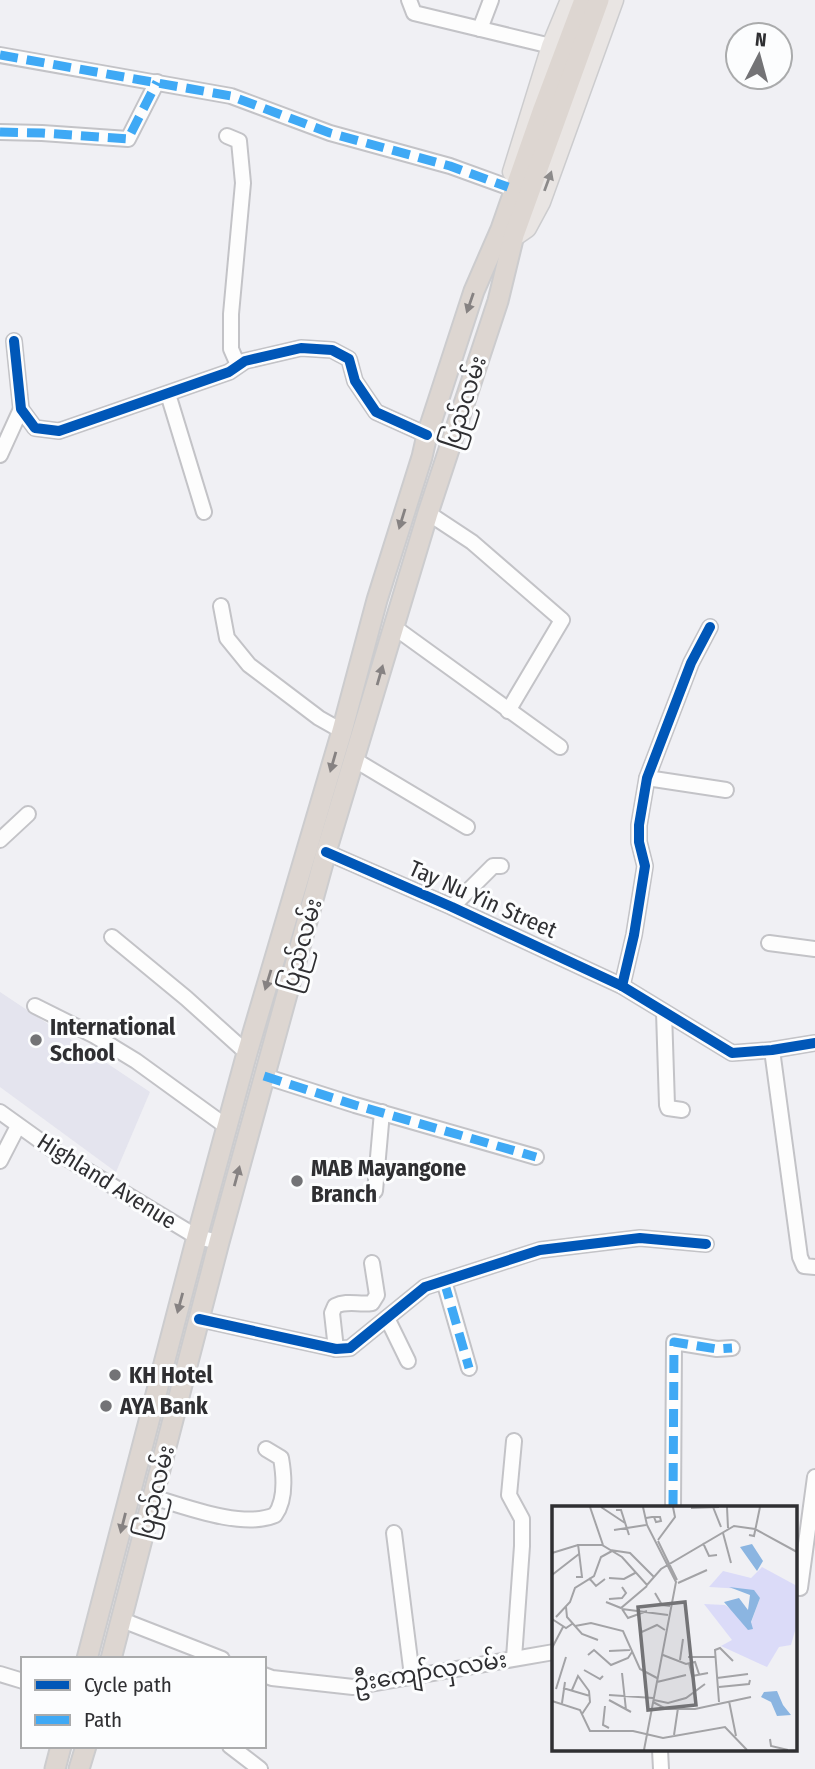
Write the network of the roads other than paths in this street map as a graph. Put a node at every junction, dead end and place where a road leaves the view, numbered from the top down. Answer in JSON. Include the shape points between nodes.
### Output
{"nodes":[{"id":1,"x":410,"y":0,"type":"edge"},
{"id":2,"x":491,"y":0,"type":"edge"},
{"id":3,"x":570,"y":0,"type":"edge"},
{"id":4,"x":584,"y":0,"type":"edge"},
{"id":5,"x":599,"y":0,"type":"edge"},
{"id":6,"x":614,"y":0,"type":"edge"},
{"id":7,"x":480,"y":29,"type":"junction"},
{"id":8,"x":551,"y":46,"type":"junction"},
{"id":9,"x":0,"y":55,"type":"edge"},
{"id":10,"x":156,"y":82,"type":"junction"},
{"id":11,"x":0,"y":132,"type":"edge"},
{"id":12,"x":227,"y":136,"type":"dead end"},
{"id":13,"x":508,"y":187,"type":"junction"},
{"id":14,"x":506,"y":235,"type":"junction"},
{"id":15,"x":14,"y":341,"type":"dead end"},
{"id":16,"x":238,"y":365,"type":"junction"},
{"id":17,"x":167,"y":394,"type":"junction"},
{"id":18,"x":21,"y":410,"type":"junction"},
{"id":19,"x":427,"y":435,"type":"junction"},
{"id":20,"x":0,"y":455,"type":"edge"},
{"id":21,"x":204,"y":512,"type":"dead end"},
{"id":22,"x":428,"y":513,"type":"junction"},
{"id":23,"x":221,"y":606,"type":"dead end"},
{"id":24,"x":394,"y":626,"type":"junction"},
{"id":25,"x":710,"y":627,"type":"dead end"},
{"id":26,"x":508,"y":711,"type":"junction"},
{"id":27,"x":342,"y":732,"type":"junction"},
{"id":28,"x":560,"y":747,"type":"dead end"},
{"id":29,"x":355,"y":760,"type":"junction"},
{"id":30,"x":647,"y":778,"type":"junction"},
{"id":31,"x":726,"y":790,"type":"dead end"},
{"id":32,"x":28,"y":814,"type":"dead end"},
{"id":33,"x":467,"y":827,"type":"dead end"},
{"id":34,"x":0,"y":839,"type":"edge"},
{"id":35,"x":326,"y":852,"type":"junction"},
{"id":36,"x":501,"y":866,"type":"dead end"},
{"id":37,"x":452,"y":907,"type":"junction"},
{"id":38,"x":112,"y":937,"type":"dead end"},
{"id":39,"x":769,"y":943,"type":"dead end"},
{"id":40,"x":815,"y":949,"type":"edge"},
{"id":41,"x":622,"y":986,"type":"junction"},
{"id":42,"x":35,"y":1006,"type":"dead end"},
{"id":43,"x":664,"y":1012,"type":"junction"},
{"id":44,"x":815,"y":1043,"type":"edge"},
{"id":45,"x":772,"y":1050,"type":"junction"},
{"id":46,"x":247,"y":1053,"type":"junction"},
{"id":47,"x":264,"y":1076,"type":"junction"},
{"id":48,"x":682,"y":1110,"type":"dead end"},
{"id":49,"x":0,"y":1112,"type":"edge"},
{"id":50,"x":382,"y":1112,"type":"junction"},
{"id":51,"x":18,"y":1126,"type":"junction"},
{"id":52,"x":228,"y":1127,"type":"junction"},
{"id":53,"x":536,"y":1157,"type":"dead end"},
{"id":54,"x":0,"y":1161,"type":"edge"},
{"id":55,"x":375,"y":1191,"type":"dead end"},
{"id":56,"x":197,"y":1237,"type":"junction"},
{"id":57,"x":219,"y":1242,"type":"junction"},
{"id":58,"x":706,"y":1244,"type":"dead end"},
{"id":59,"x":372,"y":1263,"type":"dead end"},
{"id":60,"x":815,"y":1267,"type":"edge"},
{"id":61,"x":444,"y":1281,"type":"junction"},
{"id":62,"x":387,"y":1318,"type":"junction"},
{"id":63,"x":199,"y":1319,"type":"junction"},
{"id":64,"x":732,"y":1348,"type":"dead end"},
{"id":65,"x":336,"y":1349,"type":"junction"},
{"id":66,"x":408,"y":1361,"type":"dead end"},
{"id":67,"x":469,"y":1368,"type":"dead end"},
{"id":68,"x":514,"y":1441,"type":"dead end"},
{"id":69,"x":266,"y":1449,"type":"dead end"},
{"id":70,"x":815,"y":1477,"type":"edge"},
{"id":71,"x":153,"y":1497,"type":"junction"},
{"id":72,"x":673,"y":1506,"type":"edge"},
{"id":73,"x":394,"y":1533,"type":"dead end"},
{"id":74,"x":815,"y":1582,"type":"edge"},
{"id":75,"x":798,"y":1589,"type":"edge"},
{"id":76,"x":122,"y":1620,"type":"junction"},
{"id":77,"x":552,"y":1652,"type":"edge"},
{"id":78,"x":89,"y":1653,"type":"edge"},
{"id":79,"x":116,"y":1656,"type":"edge"},
{"id":80,"x":217,"y":1657,"type":"edge"},
{"id":81,"x":514,"y":1658,"type":"junction"},
{"id":82,"x":0,"y":1674,"type":"edge"},
{"id":83,"x":266,"y":1676,"type":"edge"},
{"id":84,"x":412,"y":1676,"type":"junction"},
{"id":85,"x":21,"y":1680,"type":"edge"},
{"id":86,"x":60,"y":1748,"type":"edge"},
{"id":87,"x":85,"y":1748,"type":"edge"},
{"id":88,"x":232,"y":1748,"type":"edge"},
{"id":89,"x":252,"y":1767,"type":"edge"},
{"id":90,"x":55,"y":1769,"type":"edge"},
{"id":91,"x":79,"y":1769,"type":"edge"}],
"edges":[{"from":1,"to":7,"type":"street","via":[[414,13]]},
{"from":2,"to":7,"type":"street"},
{"from":3,"to":8,"type":"main road","name":"ပြည်လမ်း"},
{"from":4,"to":14,"type":"highway","name":"ပြည်လမ်း","via":[[543,109]]},
{"from":5,"to":14,"type":"highway","name":"ပြည်လမ်း"},
{"from":14,"to":6,"type":"main road","name":"ပြည်လမ်း","one_way":true,"via":[[527,229],[541,202]]},
{"from":7,"to":8,"type":"street"},
{"from":8,"to":13,"type":"main road","name":"ပြည်လမ်း"},
{"from":9,"to":10,"type":"street"},
{"from":10,"to":11,"type":"street","via":[[128,139]]},
{"from":10,"to":13,"type":"street","via":[[231,96],[330,133]]},
{"from":12,"to":16,"type":"street","via":[[239,141],[243,183],[231,314],[231,349]]},
{"from":13,"to":14,"type":"main road","name":"ပြည်လမ်း","via":[[501,208]]},
{"from":14,"to":19,"type":"highway","name":"ပြည်လမ်း","one_way":true,"via":[[474,291]]},
{"from":14,"to":22,"type":"highway","name":"ပြည်လမ်း","via":[[498,300]]},
{"from":15,"to":18,"type":"street"},
{"from":16,"to":17,"type":"street"},
{"from":16,"to":19,"type":"street","via":[[301,348],[332,350],[349,359],[355,381],[376,412]]},
{"from":17,"to":18,"type":"street","via":[[59,431],[35,428]]},
{"from":17,"to":21,"type":"street"},
{"from":18,"to":20,"type":"street"},
{"from":19,"to":27,"type":"highway","name":"ပြည်လမ်း","one_way":true},
{"from":22,"to":24,"type":"highway","name":"ပြည်လမ်း"},
{"from":22,"to":26,"type":"street","via":[[472,542],[562,620]]},
{"from":23,"to":27,"type":"street","via":[[227,638],[249,665]]},
{"from":24,"to":26,"type":"street"},
{"from":29,"to":24,"type":"highway","name":"ပြည်လမ်း","one_way":true},
{"from":25,"to":30,"type":"street","via":[[691,663]]},
{"from":26,"to":28,"type":"street"},
{"from":27,"to":46,"type":"highway","name":"ပြည်လမ်း","one_way":true},
{"from":29,"to":33,"type":"street"},
{"from":29,"to":35,"type":"highway","name":"ပြည်လမ်း"},
{"from":30,"to":31,"type":"street"},
{"from":30,"to":41,"type":"street","via":[[639,825],[645,866]]},
{"from":32,"to":34,"type":"street"},
{"from":35,"to":37,"type":"street","name":"Tay Nu Yin Street"},
{"from":35,"to":47,"type":"highway","name":"ပြည်လမ်း"},
{"from":36,"to":37,"type":"street","via":[[493,866]]},
{"from":37,"to":41,"type":"street","name":"Tay Nu Yin Street"},
{"from":38,"to":46,"type":"street"},
{"from":39,"to":40,"type":"street"},
{"from":41,"to":43,"type":"street","name":"Tay Nu Yin Street"},
{"from":42,"to":52,"type":"street","via":[[136,1061]]},
{"from":43,"to":45,"type":"street","name":"Tay Nu Yin Street","via":[[732,1053]]},
{"from":43,"to":48,"type":"street","via":[[667,1105]]},
{"from":44,"to":45,"type":"street","name":"Tay Nu Yin Street"},
{"from":45,"to":60,"type":"street","via":[[800,1256],[804,1266]]},
{"from":46,"to":52,"type":"highway","name":"ပြည်လမ်း"},
{"from":47,"to":50,"type":"street"},
{"from":57,"to":47,"type":"highway","name":"ပြည်လမ်း","one_way":true},
{"from":49,"to":51,"type":"street","name":"Highland Avenue"},
{"from":50,"to":53,"type":"street"},
{"from":50,"to":55,"type":"street"},
{"from":51,"to":54,"type":"street"},
{"from":51,"to":56,"type":"street","name":"Highland Avenue"},
{"from":52,"to":56,"type":"highway","name":"ပြည်လမ်း"},
{"from":56,"to":57,"type":"street","name":"Highland Avenue"},
{"from":56,"to":78,"type":"highway","name":"ပြည်လမ်း","one_way":true},
{"from":57,"to":63,"type":"highway","name":"ပြည်လမ်း"},
{"from":58,"to":61,"type":"street","via":[[640,1238],[540,1250]]},
{"from":59,"to":65,"type":"street","via":[[377,1295],[372,1303],[344,1302],[332,1313]]},
{"from":61,"to":62,"type":"street","via":[[425,1287]]},
{"from":61,"to":67,"type":"street"},
{"from":62,"to":65,"type":"street","via":[[350,1348]]},
{"from":62,"to":66,"type":"street"},
{"from":63,"to":65,"type":"street"},
{"from":63,"to":71,"type":"highway","name":"ပြည်လမ်း"},
{"from":64,"to":72,"type":"street","via":[[674,1342]]},
{"from":68,"to":81,"type":"street","via":[[509,1495],[522,1518]]},
{"from":69,"to":71,"type":"street","via":[[281,1458],[283,1472],[279,1510],[266,1519],[211,1514]]},
{"from":70,"to":75,"type":"street"},
{"from":71,"to":76,"type":"highway","name":"ပြည်လမ်း"},
{"from":73,"to":84,"type":"street"},
{"from":74,"to":75,"type":"street"},
{"from":76,"to":79,"type":"highway","name":"ပြည်လမ်း"},
{"from":76,"to":80,"type":"street"},
{"from":77,"to":81,"type":"street","name":"ဦးကျော်လှလမ်း"},
{"from":78,"to":79,"type":"street"},
{"from":81,"to":84,"type":"street","name":"ဦးကျော်လှလမ်း"},
{"from":82,"to":85,"type":"street"},
{"from":83,"to":84,"type":"street","name":"ဦးကျော်လှလမ်း","via":[[353,1686]]},
{"from":86,"to":90,"type":"highway"},
{"from":87,"to":91,"type":"highway"},
{"from":88,"to":89,"type":"street"}]}
